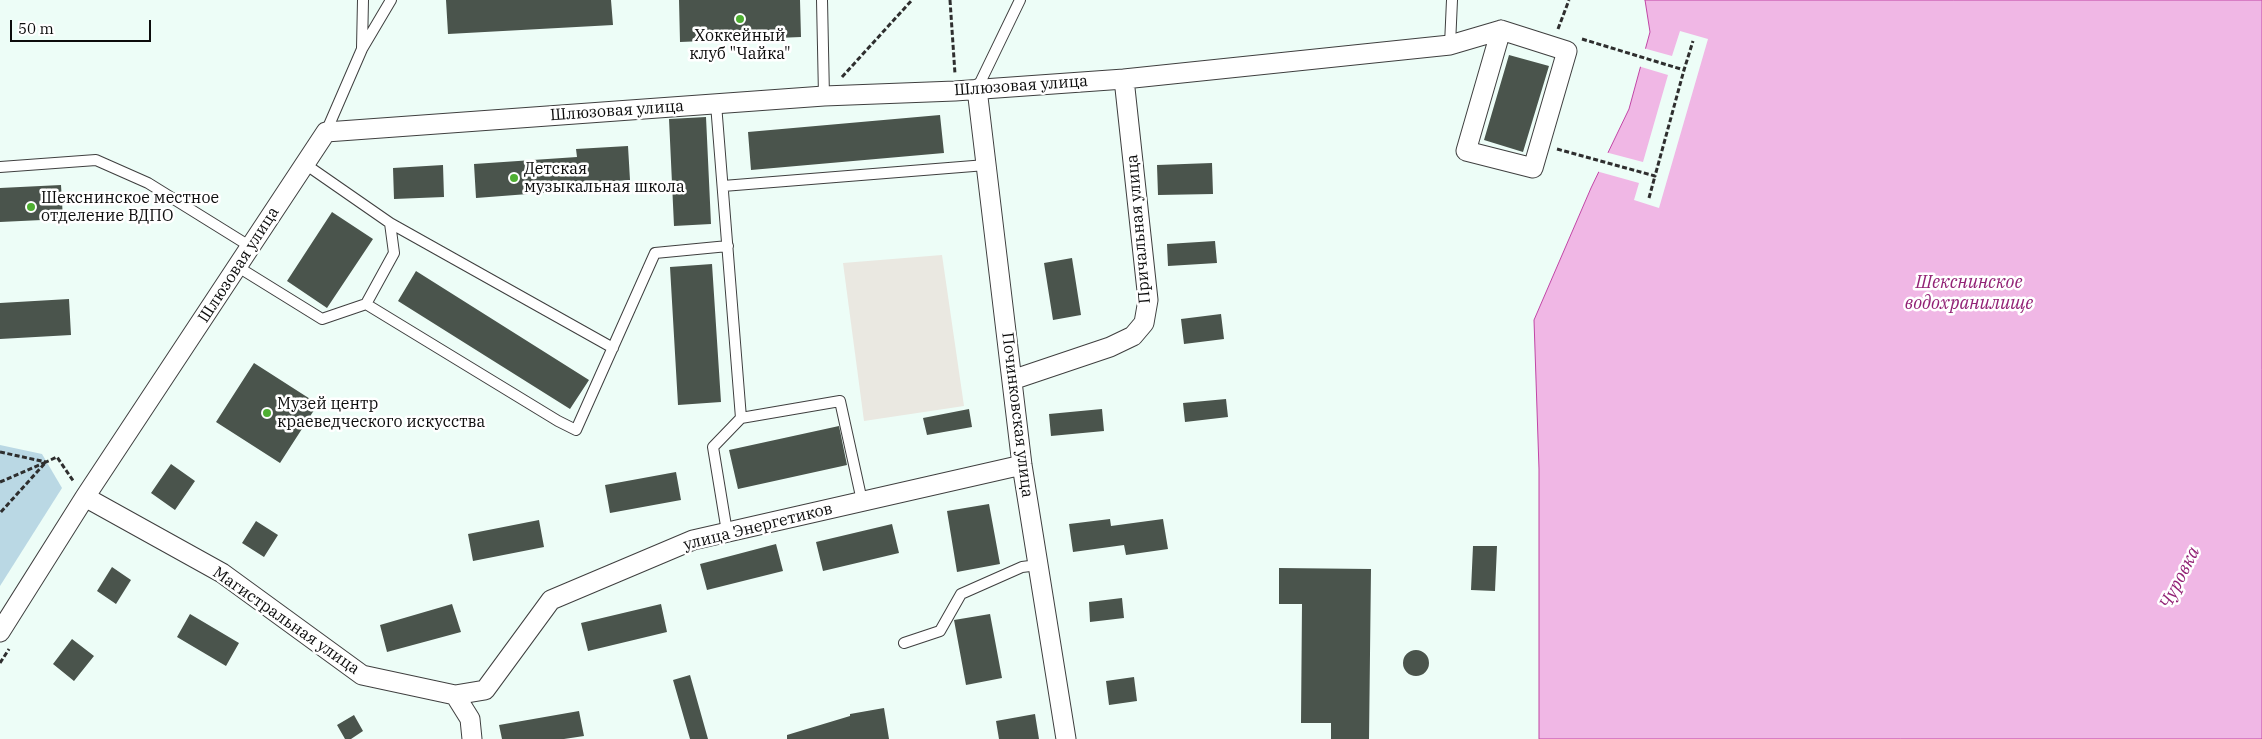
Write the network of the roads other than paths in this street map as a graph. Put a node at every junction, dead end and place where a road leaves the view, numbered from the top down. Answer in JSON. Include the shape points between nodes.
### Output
{"nodes":[{"id":1,"x":363,"y":0,"type":"edge"},
{"id":2,"x":391,"y":0,"type":"edge"},
{"id":3,"x":822,"y":0,"type":"edge"},
{"id":4,"x":1020,"y":0,"type":"edge"},
{"id":5,"x":1452,"y":0,"type":"edge"},
{"id":6,"x":1501,"y":30,"type":"junction"},
{"id":7,"x":1450,"y":44,"type":"junction"},
{"id":8,"x":362,"y":49,"type":"junction"},
{"id":9,"x":1124,"y":79,"type":"junction"},
{"id":10,"x":977,"y":89,"type":"junction"},
{"id":11,"x":824,"y":96,"type":"junction"},
{"id":12,"x":716,"y":104,"type":"junction"},
{"id":13,"x":326,"y":132,"type":"junction"},
{"id":14,"x":306,"y":164,"type":"junction"},
{"id":15,"x":986,"y":165,"type":"junction"},
{"id":16,"x":0,"y":167,"type":"edge"},
{"id":17,"x":723,"y":186,"type":"junction"},
{"id":18,"x":390,"y":223,"type":"junction"},
{"id":19,"x":728,"y":246,"type":"junction"},
{"id":20,"x":251,"y":247,"type":"junction"},
{"id":21,"x":238,"y":267,"type":"junction"},
{"id":22,"x":366,"y":304,"type":"junction"},
{"id":23,"x":613,"y":348,"type":"junction"},
{"id":24,"x":1012,"y":380,"type":"junction"},
{"id":25,"x":741,"y":418,"type":"junction"},
{"id":26,"x":1022,"y":465,"type":"junction"},
{"id":27,"x":85,"y":497,"type":"junction"},
{"id":28,"x":862,"y":501,"type":"junction"},
{"id":29,"x":727,"y":532,"type":"junction"},
{"id":30,"x":1038,"y":565,"type":"junction"},
{"id":31,"x":0,"y":632,"type":"edge"},
{"id":32,"x":904,"y":643,"type":"dead end"},
{"id":33,"x":455,"y":695,"type":"junction"},
{"id":34,"x":472,"y":739,"type":"edge"},
{"id":35,"x":1066,"y":739,"type":"edge"}],
"edges":[{"from":1,"to":8,"type":"lane"},
{"from":2,"to":8,"type":"lane"},
{"from":3,"to":11,"type":"lane"},
{"from":4,"to":10,"type":"lane"},
{"from":5,"to":7,"type":"lane"},
{"from":6,"to":6,"type":"street","via":[[1567,51],[1533,168],[1466,151]]},
{"from":6,"to":7,"type":"street","name":"Шлюзовая улица"},
{"from":7,"to":9,"type":"street","name":"Шлюзовая улица"},
{"from":8,"to":13,"type":"lane"},
{"from":9,"to":10,"type":"street","name":"Шлюзовая улица"},
{"from":9,"to":24,"type":"street","name":"Причальная улица","via":[[1148,300],[1144,323],[1133,336],[1110,347]]},
{"from":10,"to":11,"type":"street","name":"Шлюзовая улица"},
{"from":10,"to":15,"type":"street","name":"Починковская улица"},
{"from":11,"to":12,"type":"street","name":"Шлюзовая улица"},
{"from":12,"to":13,"type":"street","name":"Шлюзовая улица"},
{"from":12,"to":17,"type":"lane"},
{"from":13,"to":14,"type":"street","name":"Шлюзовая улица"},
{"from":14,"to":18,"type":"lane"},
{"from":14,"to":20,"type":"street","name":"Шлюзовая улица"},
{"from":15,"to":17,"type":"lane"},
{"from":15,"to":24,"type":"street","name":"Починковская улица"},
{"from":16,"to":20,"type":"lane","via":[[96,160],[148,183]]},
{"from":17,"to":19,"type":"lane"},
{"from":18,"to":22,"type":"lane","via":[[394,253]]},
{"from":18,"to":23,"type":"lane"},
{"from":19,"to":23,"type":"lane","via":[[655,253]]},
{"from":19,"to":25,"type":"lane"},
{"from":20,"to":21,"type":"street","name":"Шлюзовая улица"},
{"from":21,"to":22,"type":"lane","via":[[322,319]]},
{"from":21,"to":27,"type":"street","name":"Шлюзовая улица"},
{"from":22,"to":23,"type":"lane","via":[[576,430]]},
{"from":24,"to":26,"type":"street","name":"Починковская улица"},
{"from":25,"to":28,"type":"lane","via":[[840,401]]},
{"from":25,"to":29,"type":"lane","via":[[713,447]]},
{"from":26,"to":28,"type":"street","name":"улица Энергетиков"},
{"from":26,"to":30,"type":"street","name":"Починковская улица"},
{"from":27,"to":31,"type":"street","name":"Шлюзовая улица"},
{"from":27,"to":33,"type":"street","name":"Магистральная улица","via":[[222,573],[362,675]]},
{"from":28,"to":29,"type":"street","name":"улица Энергетиков"},
{"from":29,"to":33,"type":"street","name":"улица Энергетиков","via":[[693,540],[551,600],[485,690]]},
{"from":30,"to":32,"type":"lane","via":[[1022,567],[961,594],[940,631]]},
{"from":30,"to":35,"type":"street","name":"Починковская улица"},
{"from":33,"to":34,"type":"street","via":[[470,719]]}]}
